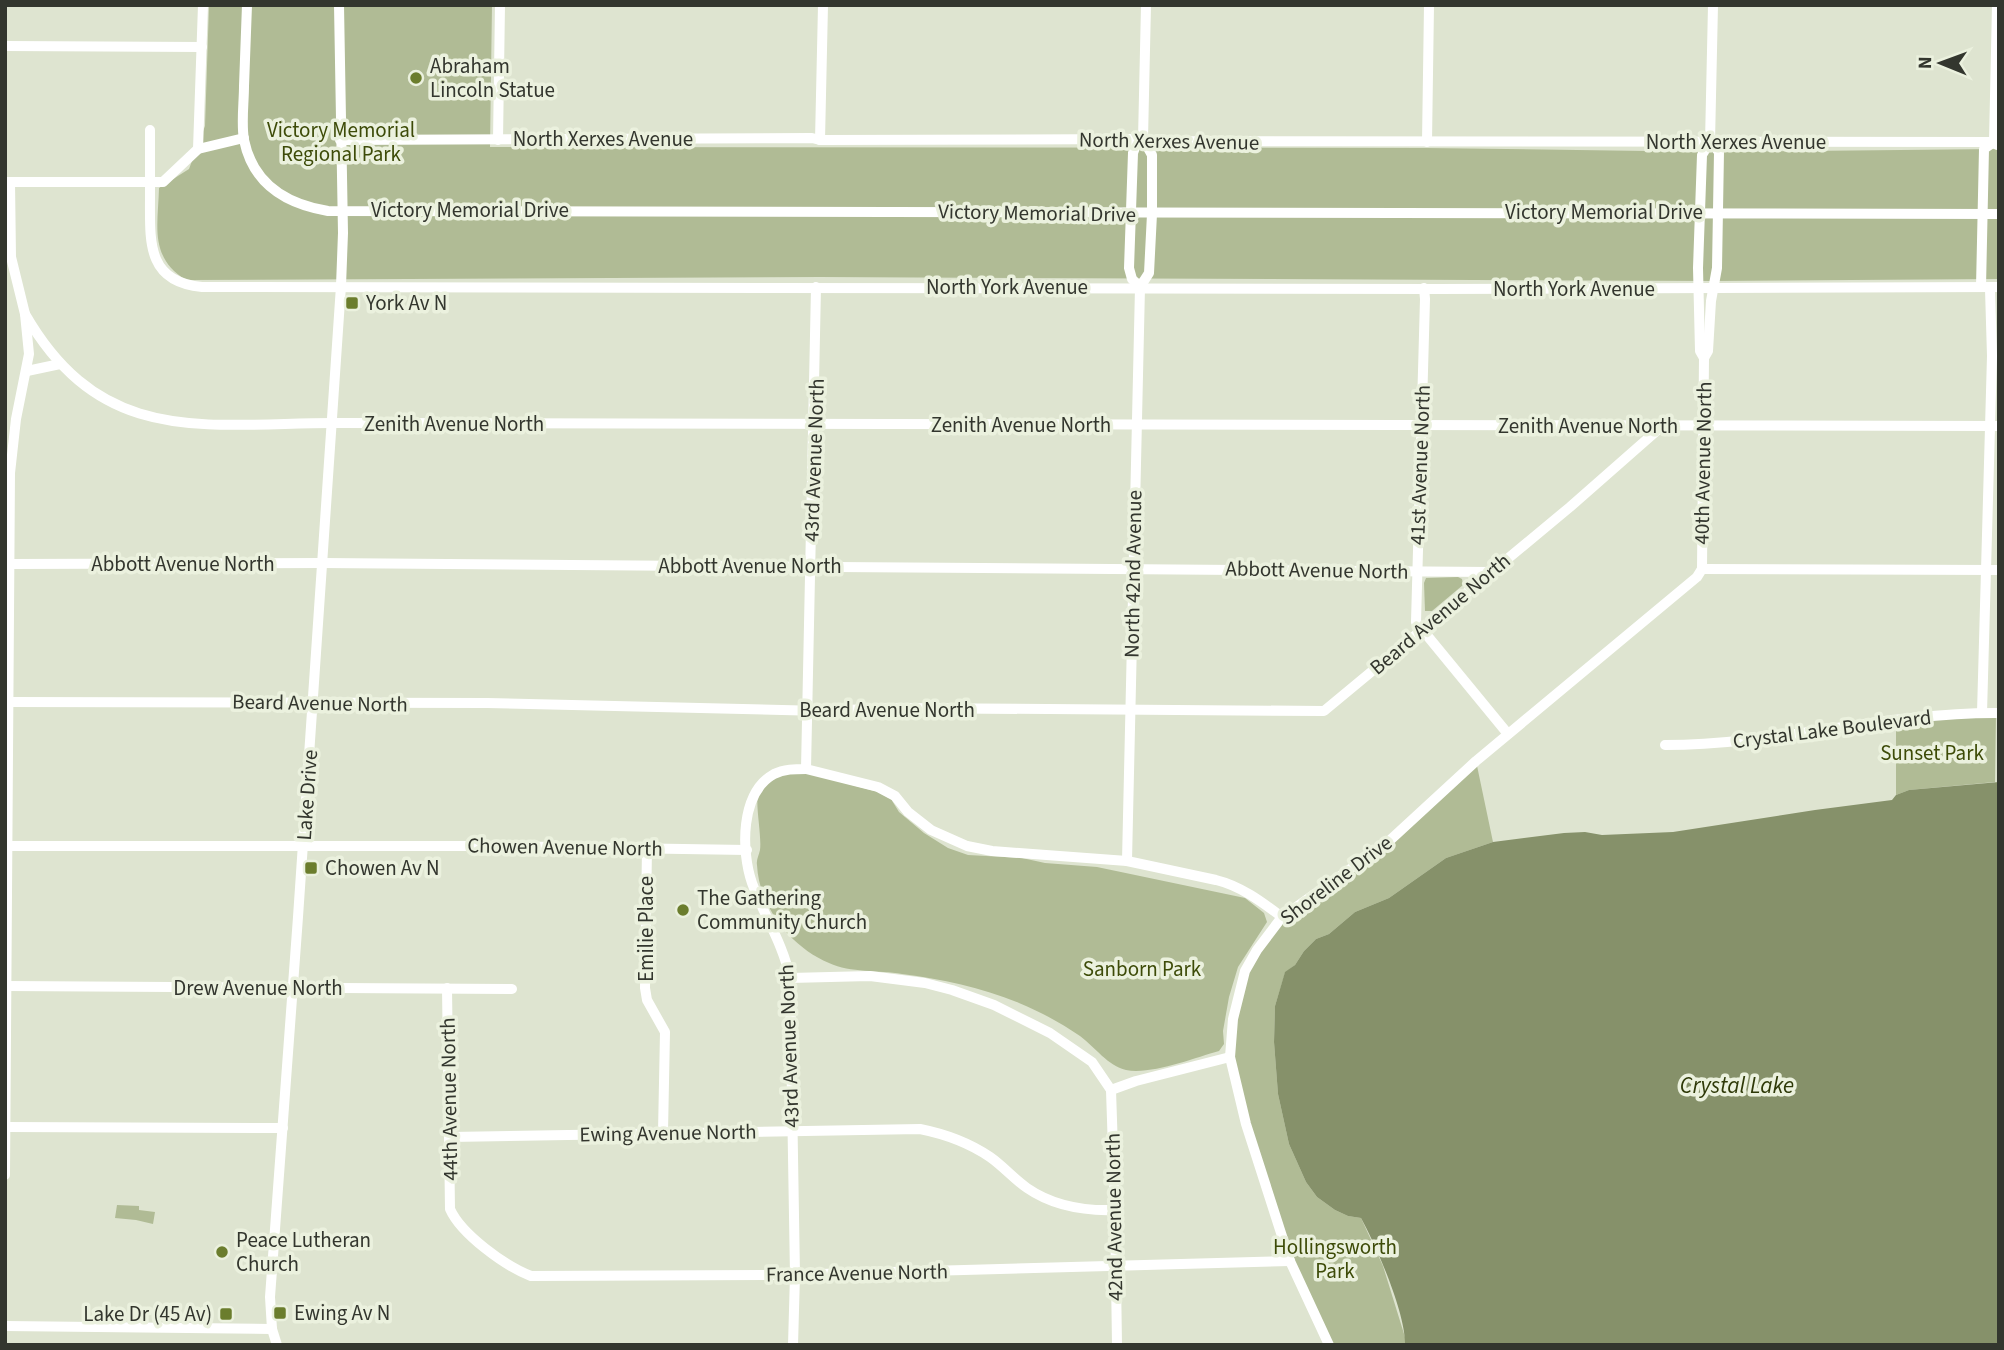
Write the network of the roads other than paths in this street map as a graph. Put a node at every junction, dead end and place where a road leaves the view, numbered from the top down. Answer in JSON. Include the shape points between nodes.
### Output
{"nodes":[{"id":1,"x":203,"y":5,"type":"edge"},
{"id":2,"x":247,"y":5,"type":"edge"},
{"id":3,"x":339,"y":5,"type":"edge"},
{"id":4,"x":500,"y":5,"type":"edge"},
{"id":5,"x":823,"y":5,"type":"edge"},
{"id":6,"x":1146,"y":5,"type":"edge"},
{"id":7,"x":1429,"y":5,"type":"edge"},
{"id":8,"x":1713,"y":5,"type":"edge"},
{"id":9,"x":1997,"y":5,"type":"edge"},
{"id":10,"x":5,"y":46,"type":"edge"},
{"id":11,"x":202,"y":47,"type":"junction"},
{"id":12,"x":150,"y":130,"type":"dead end"},
{"id":13,"x":244,"y":138,"type":"junction"},
{"id":14,"x":1143,"y":139,"type":"junction"},
{"id":15,"x":340,"y":140,"type":"junction"},
{"id":16,"x":498,"y":140,"type":"junction"},
{"id":17,"x":820,"y":140,"type":"junction"},
{"id":18,"x":1427,"y":142,"type":"junction"},
{"id":19,"x":1710,"y":142,"type":"junction"},
{"id":20,"x":1997,"y":143,"type":"edge"},
{"id":21,"x":198,"y":149,"type":"junction"},
{"id":22,"x":8,"y":182,"type":"edge"},
{"id":23,"x":150,"y":182,"type":"junction"},
{"id":24,"x":342,"y":211,"type":"junction"},
{"id":25,"x":1700,"y":212,"type":"junction"},
{"id":26,"x":1719,"y":212,"type":"junction"},
{"id":27,"x":1131,"y":214,"type":"junction"},
{"id":28,"x":1153,"y":214,"type":"junction"},
{"id":29,"x":1999,"y":214,"type":"edge"},
{"id":30,"x":1981,"y":215,"type":"junction"},
{"id":31,"x":341,"y":286,"type":"junction"},
{"id":32,"x":817,"y":287,"type":"junction"},
{"id":33,"x":1140,"y":287,"type":"junction"},
{"id":34,"x":1424,"y":288,"type":"junction"},
{"id":35,"x":1699,"y":288,"type":"junction"},
{"id":36,"x":1990,"y":288,"type":"edge"},
{"id":37,"x":1714,"y":289,"type":"junction"},
{"id":38,"x":25,"y":314,"type":"junction"},
{"id":39,"x":1703,"y":358,"type":"junction"},
{"id":40,"x":60,"y":364,"type":"junction"},
{"id":41,"x":27,"y":371,"type":"junction"},
{"id":42,"x":332,"y":422,"type":"junction"},
{"id":43,"x":814,"y":424,"type":"junction"},
{"id":44,"x":1137,"y":426,"type":"junction"},
{"id":45,"x":1420,"y":426,"type":"junction"},
{"id":46,"x":1994,"y":426,"type":"edge"},
{"id":47,"x":1661,"y":427,"type":"junction"},
{"id":48,"x":1703,"y":427,"type":"junction"},
{"id":49,"x":323,"y":563,"type":"junction"},
{"id":50,"x":10,"y":565,"type":"junction"},
{"id":51,"x":810,"y":567,"type":"junction"},
{"id":52,"x":1134,"y":568,"type":"junction"},
{"id":53,"x":1702,"y":569,"type":"junction"},
{"id":54,"x":1993,"y":570,"type":"edge"},
{"id":55,"x":1418,"y":571,"type":"junction"},
{"id":56,"x":1490,"y":572,"type":"junction"},
{"id":57,"x":1422,"y":629,"type":"junction"},
{"id":58,"x":9,"y":702,"type":"junction"},
{"id":59,"x":313,"y":702,"type":"junction"},
{"id":60,"x":808,"y":710,"type":"junction"},
{"id":61,"x":1130,"y":710,"type":"junction"},
{"id":62,"x":1982,"y":713,"type":"junction"},
{"id":63,"x":1999,"y":713,"type":"edge"},
{"id":64,"x":1508,"y":734,"type":"junction"},
{"id":65,"x":1665,"y":745,"type":"dead end"},
{"id":66,"x":806,"y":769,"type":"junction"},
{"id":67,"x":7,"y":846,"type":"edge"},
{"id":68,"x":303,"y":846,"type":"junction"},
{"id":69,"x":647,"y":847,"type":"junction"},
{"id":70,"x":747,"y":850,"type":"junction"},
{"id":71,"x":1127,"y":862,"type":"junction"},
{"id":72,"x":1282,"y":917,"type":"junction"},
{"id":73,"x":790,"y":978,"type":"junction"},
{"id":74,"x":6,"y":986,"type":"edge"},
{"id":75,"x":293,"y":988,"type":"junction"},
{"id":76,"x":447,"y":988,"type":"junction"},
{"id":77,"x":512,"y":989,"type":"dead end"},
{"id":78,"x":1230,"y":1058,"type":"junction"},
{"id":79,"x":1111,"y":1090,"type":"junction"},
{"id":80,"x":6,"y":1127,"type":"edge"},
{"id":81,"x":283,"y":1128,"type":"junction"},
{"id":82,"x":663,"y":1132,"type":"junction"},
{"id":83,"x":792,"y":1132,"type":"junction"},
{"id":84,"x":450,"y":1137,"type":"junction"},
{"id":85,"x":5,"y":1175,"type":"edge"},
{"id":86,"x":450,"y":1209,"type":"joint"},
{"id":87,"x":1115,"y":1210,"type":"junction"},
{"id":88,"x":1290,"y":1261,"type":"junction"},
{"id":89,"x":1116,"y":1268,"type":"junction"},
{"id":90,"x":794,"y":1275,"type":"junction"},
{"id":91,"x":5,"y":1326,"type":"edge"},
{"id":92,"x":272,"y":1329,"type":"junction"},
{"id":93,"x":277,"y":1345,"type":"edge"},
{"id":94,"x":793,"y":1345,"type":"edge"},
{"id":95,"x":1117,"y":1345,"type":"edge"},
{"id":96,"x":1329,"y":1345,"type":"edge"}],
"edges":[{"from":1,"to":11,"type":"street"},
{"from":2,"to":13,"type":"street","name":"Victory Memorial Drive"},
{"from":3,"to":15,"type":"street","name":"Lake Drive"},
{"from":4,"to":16,"type":"street"},
{"from":5,"to":17,"type":"street"},
{"from":6,"to":14,"type":"street","name":"North 42nd Avenue"},
{"from":7,"to":18,"type":"street"},
{"from":8,"to":19,"type":"street"},
{"from":9,"to":20,"type":"street"},
{"from":10,"to":11,"type":"street"},
{"from":11,"to":21,"type":"street"},
{"from":12,"to":23,"type":"street","name":"North York Avenue"},
{"from":13,"to":21,"type":"street"},
{"from":13,"to":24,"type":"street","name":"Victory Memorial Drive","via":[[254,168],[273,190],[299,205]]},
{"from":14,"to":17,"type":"street","name":"North Xerxes Avenue"},
{"from":14,"to":18,"type":"street","name":"North Xerxes Avenue"},
{"from":14,"to":27,"type":"street","name":"North 42nd Avenue","via":[[1133,153]]},
{"from":14,"to":28,"type":"street","name":"North 42nd Avenue","via":[[1152,155]]},
{"from":15,"to":16,"type":"street","name":"North Xerxes Avenue"},
{"from":15,"to":24,"type":"street","name":"Lake Drive"},
{"from":16,"to":17,"type":"street","name":"North Xerxes Avenue"},
{"from":18,"to":19,"type":"street","name":"North Xerxes Avenue"},
{"from":19,"to":20,"type":"street","name":"North Xerxes Avenue"},
{"from":19,"to":25,"type":"street","via":[[1702,155]]},
{"from":19,"to":26,"type":"street","via":[[1718,152]]},
{"from":20,"to":30,"type":"street","via":[[1983,149]]},
{"from":21,"to":23,"type":"street","via":[[163,182]]},
{"from":22,"to":23,"type":"street"},
{"from":22,"to":38,"type":"street","via":[[11,257]]},
{"from":23,"to":31,"type":"street","name":"North York Avenue","via":[[151,250],[163,271],[176,281],[202,287]]},
{"from":24,"to":27,"type":"street","name":"Victory Memorial Drive"},
{"from":24,"to":31,"type":"street","name":"Lake Drive"},
{"from":25,"to":26,"type":"street","name":"Victory Memorial Drive"},
{"from":25,"to":28,"type":"street","name":"Victory Memorial Drive"},
{"from":25,"to":35,"type":"street"},
{"from":26,"to":30,"type":"street","name":"Victory Memorial Drive"},
{"from":26,"to":37,"type":"street"},
{"from":27,"to":28,"type":"street","name":"Victory Memorial Drive"},
{"from":27,"to":33,"type":"street","name":"North 42nd Avenue","via":[[1129,268]]},
{"from":28,"to":33,"type":"street","name":"North 42nd Avenue","via":[[1149,273]]},
{"from":29,"to":30,"type":"street","name":"Victory Memorial Drive"},
{"from":30,"to":36,"type":"street"},
{"from":31,"to":32,"type":"street","name":"North York Avenue"},
{"from":31,"to":42,"type":"street","name":"Lake Drive"},
{"from":32,"to":33,"type":"street","name":"North York Avenue"},
{"from":32,"to":43,"type":"street","name":"43rd Avenue North"},
{"from":33,"to":34,"type":"street","name":"North York Avenue"},
{"from":33,"to":44,"type":"street","name":"North 42nd Avenue"},
{"from":34,"to":35,"type":"street","name":"North York Avenue"},
{"from":34,"to":45,"type":"street","name":"41st Avenue North"},
{"from":35,"to":37,"type":"street","name":"North York Avenue"},
{"from":35,"to":39,"type":"street"},
{"from":36,"to":37,"type":"street","name":"North York Avenue"},
{"from":36,"to":46,"type":"street"},
{"from":37,"to":39,"type":"street"},
{"from":38,"to":40,"type":"street","name":"Zenith Avenue North"},
{"from":38,"to":41,"type":"street"},
{"from":39,"to":48,"type":"street","name":"40th Avenue North"},
{"from":40,"to":41,"type":"street"},
{"from":40,"to":42,"type":"street","name":"Zenith Avenue North","via":[[96,394],[145,417],[198,424]]},
{"from":41,"to":50,"type":"street","via":[[12,446]]},
{"from":42,"to":43,"type":"street","name":"Zenith Avenue North"},
{"from":42,"to":49,"type":"street","name":"Lake Drive"},
{"from":43,"to":44,"type":"street","name":"Zenith Avenue North"},
{"from":43,"to":51,"type":"street","name":"43rd Avenue North"},
{"from":44,"to":45,"type":"street","name":"Zenith Avenue North"},
{"from":44,"to":52,"type":"street","name":"North 42nd Avenue"},
{"from":45,"to":47,"type":"street","name":"Zenith Avenue North"},
{"from":45,"to":55,"type":"street","name":"41st Avenue North"},
{"from":46,"to":48,"type":"street","name":"Zenith Avenue North"},
{"from":46,"to":54,"type":"street"},
{"from":47,"to":48,"type":"street","name":"Zenith Avenue North"},
{"from":47,"to":56,"type":"street","name":"Beard Avenue North"},
{"from":48,"to":53,"type":"street","name":"40th Avenue North"},
{"from":49,"to":50,"type":"street","name":"Abbott Avenue North"},
{"from":49,"to":51,"type":"street","name":"Abbott Avenue North"},
{"from":49,"to":59,"type":"street","name":"Lake Drive"},
{"from":50,"to":58,"type":"street"},
{"from":51,"to":52,"type":"street","name":"Abbott Avenue North"},
{"from":51,"to":60,"type":"street","name":"43rd Avenue North"},
{"from":52,"to":55,"type":"street","name":"Abbott Avenue North"},
{"from":52,"to":61,"type":"street","name":"North 42nd Avenue"},
{"from":53,"to":54,"type":"street"},
{"from":53,"to":64,"type":"street","name":"Shoreline Drive","via":[[1698,577]]},
{"from":54,"to":62,"type":"street"},
{"from":55,"to":56,"type":"street","name":"Abbott Avenue North"},
{"from":55,"to":57,"type":"street","name":"41st Avenue North","via":[[1416,622]]},
{"from":56,"to":57,"type":"street","name":"Beard Avenue North"},
{"from":57,"to":61,"type":"street","name":"Beard Avenue North","via":[[1324,711]]},
{"from":57,"to":64,"type":"street"},
{"from":58,"to":59,"type":"street","name":"Beard Avenue North"},
{"from":58,"to":67,"type":"street"},
{"from":59,"to":60,"type":"street","name":"Beard Avenue North"},
{"from":59,"to":68,"type":"street","name":"Lake Drive"},
{"from":60,"to":61,"type":"street","name":"Beard Avenue North"},
{"from":60,"to":66,"type":"street","name":"43rd Avenue North"},
{"from":61,"to":71,"type":"street","name":"North 42nd Avenue"},
{"from":62,"to":63,"type":"street","name":"Crystal Lake Boulevard"},
{"from":62,"to":65,"type":"street","name":"Crystal Lake Boulevard","via":[[1704,745]]},
{"from":64,"to":72,"type":"street","name":"Shoreline Drive","via":[[1387,843]]},
{"from":66,"to":70,"type":"street","name":"43rd Avenue North","via":[[777,773],[755,794],[748,814]]},
{"from":66,"to":71,"type":"street","via":[[895,796],[931,830],[967,846]]},
{"from":67,"to":68,"type":"street","name":"Chowen Avenue North"},
{"from":67,"to":74,"type":"street"},
{"from":68,"to":69,"type":"street","name":"Chowen Avenue North"},
{"from":68,"to":75,"type":"street","name":"Lake Drive"},
{"from":69,"to":70,"type":"street","name":"Chowen Avenue North"},
{"from":69,"to":82,"type":"street","name":"Emilie Place","via":[[645,988],[665,1032]]},
{"from":70,"to":73,"type":"street","name":"43rd Avenue North","via":[[751,880],[786,956]]},
{"from":71,"to":72,"type":"street","via":[[1228,883]]},
{"from":72,"to":78,"type":"street","name":"Shoreline Drive","via":[[1245,971],[1233,1019]]},
{"from":73,"to":79,"type":"street","via":[[870,976],[952,990],[1050,1033],[1092,1062]]},
{"from":73,"to":83,"type":"street","name":"43rd Avenue North"},
{"from":74,"to":75,"type":"street","name":"Drew Avenue North"},
{"from":74,"to":80,"type":"street"},
{"from":75,"to":76,"type":"street","name":"Drew Avenue North"},
{"from":75,"to":81,"type":"street","name":"Lake Drive"},
{"from":76,"to":77,"type":"street","name":"Drew Avenue North"},
{"from":76,"to":84,"type":"street","name":"44th Avenue North"},
{"from":78,"to":79,"type":"street"},
{"from":78,"to":88,"type":"street","name":"Shoreline Drive"},
{"from":79,"to":87,"type":"street","name":"42nd Avenue North"},
{"from":80,"to":81,"type":"street"},
{"from":80,"to":85,"type":"street"},
{"from":81,"to":92,"type":"street","name":"Lake Drive","via":[[270,1297]]},
{"from":82,"to":83,"type":"street","name":"Ewing Avenue North"},
{"from":82,"to":84,"type":"street","name":"Ewing Avenue North"},
{"from":83,"to":87,"type":"street","name":"Ewing Avenue North","via":[[894,1128],[945,1134],[990,1157],[1049,1200]]},
{"from":83,"to":90,"type":"street","name":"43rd Avenue North"},
{"from":84,"to":86,"type":"street","name":"44th Avenue North"},
{"from":86,"to":90,"type":"street","name":"France Avenue North","via":[[455,1221],[503,1262],[531,1276]]},
{"from":87,"to":89,"type":"street","name":"42nd Avenue North"},
{"from":88,"to":89,"type":"street","name":"France Avenue North"},
{"from":88,"to":96,"type":"street","name":"Shoreline Drive"},
{"from":89,"to":90,"type":"street","name":"France Avenue North"},
{"from":89,"to":95,"type":"street","name":"42nd Avenue North"},
{"from":90,"to":94,"type":"street","name":"43rd Avenue North"},
{"from":91,"to":92,"type":"street"},
{"from":92,"to":93,"type":"street","name":"Lake Drive"}]}
